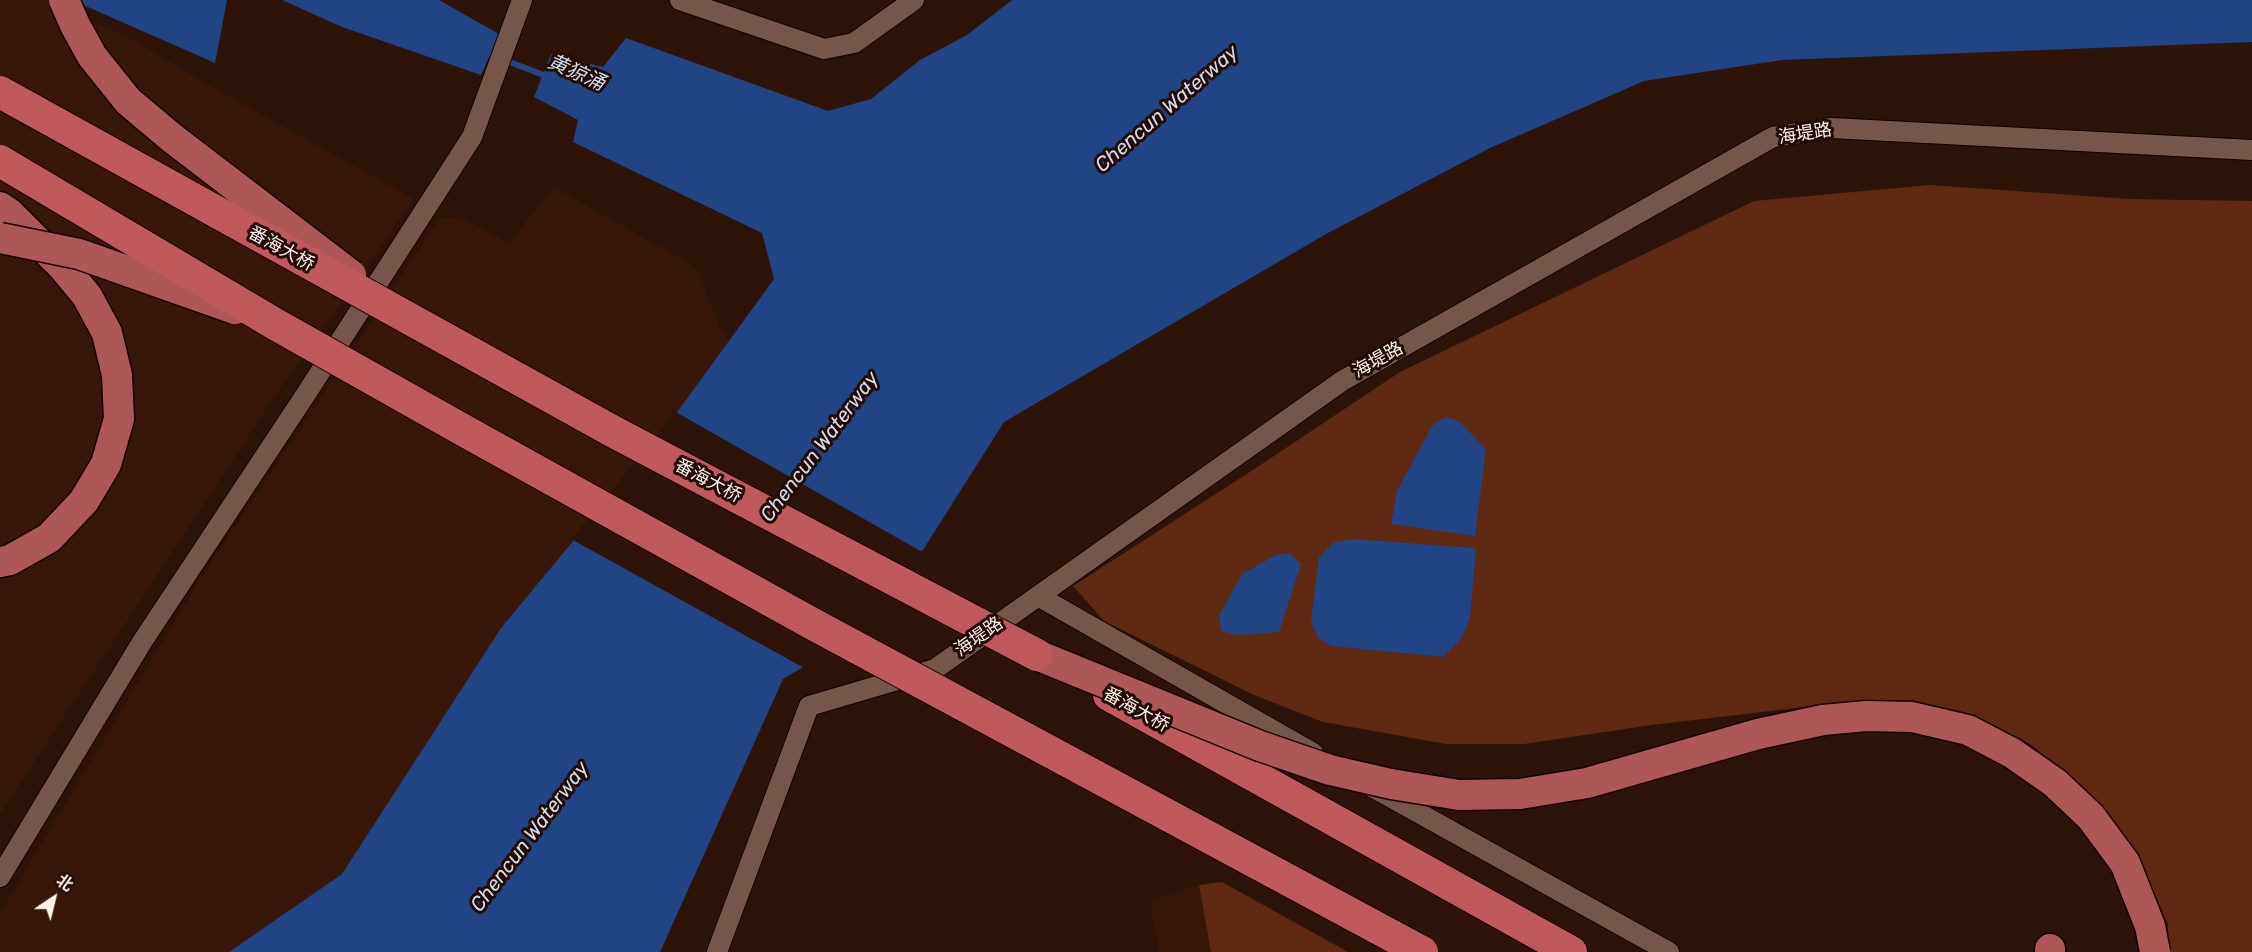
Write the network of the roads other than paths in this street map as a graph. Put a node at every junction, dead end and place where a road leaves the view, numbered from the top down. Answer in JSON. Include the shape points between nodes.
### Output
{"nodes":[{"id":1,"x":64,"y":0,"type":"edge"},
{"id":2,"x":522,"y":0,"type":"edge"},
{"id":3,"x":680,"y":0,"type":"edge"},
{"id":4,"x":914,"y":0,"type":"edge"},
{"id":5,"x":0,"y":92,"type":"edge"},
{"id":6,"x":2252,"y":150,"type":"edge"},
{"id":7,"x":0,"y":161,"type":"edge"},
{"id":8,"x":0,"y":207,"type":"edge"},
{"id":9,"x":0,"y":238,"type":"edge"},
{"id":10,"x":413,"y":322,"type":"junction"},
{"id":11,"x":275,"y":324,"type":"junction"},
{"id":12,"x":0,"y":562,"type":"edge"},
{"id":13,"x":1038,"y":596,"type":"junction"},
{"id":14,"x":1037,"y":655,"type":"junction"},
{"id":15,"x":0,"y":877,"type":"edge"},
{"id":16,"x":717,"y":952,"type":"edge"},
{"id":17,"x":1422,"y":952,"type":"edge"},
{"id":18,"x":1571,"y":952,"type":"edge"},
{"id":19,"x":1669,"y":952,"type":"edge"},
{"id":20,"x":2155,"y":952,"type":"edge"}],
"edges":[{"from":1,"to":10,"type":"main road","bridge":true,"via":[[92,56],[128,102]]},
{"from":2,"to":15,"type":"street","via":[[472,137],[142,642]]},
{"from":3,"to":4,"type":"street","via":[[824,49],[854,43]]},
{"from":5,"to":10,"type":"highway","name":"番海大桥","bridge":true},
{"from":6,"to":13,"type":"street","name":"海堤路","via":[[1831,128],[1773,137],[1342,381]]},
{"from":7,"to":11,"type":"highway","bridge":true},
{"from":8,"to":12,"type":"main road","via":[[63,267],[87,296],[107,333],[117,375],[119,419],[106,464],[84,501],[49,538]]},
{"from":9,"to":11,"type":"main road","bridge":true,"via":[[79,254]]},
{"from":10,"to":14,"type":"highway","name":"番海大桥","bridge":true},
{"from":11,"to":17,"type":"highway","bridge":true,"via":[[821,629]]},
{"from":13,"to":16,"type":"street","name":"海堤路","via":[[935,669],[810,706]]},
{"from":13,"to":19,"type":"street"},
{"from":14,"to":18,"type":"highway","name":"番海大桥","bridge":true},
{"from":14,"to":20,"type":"main road","bridge":true,"via":[[1260,746],[1330,770],[1459,795],[1520,794],[1587,783],[1758,734],[1823,720],[1912,717],[1968,730],[2012,753],[2055,783],[2091,817],[2125,863],[2150,926]]}]}
